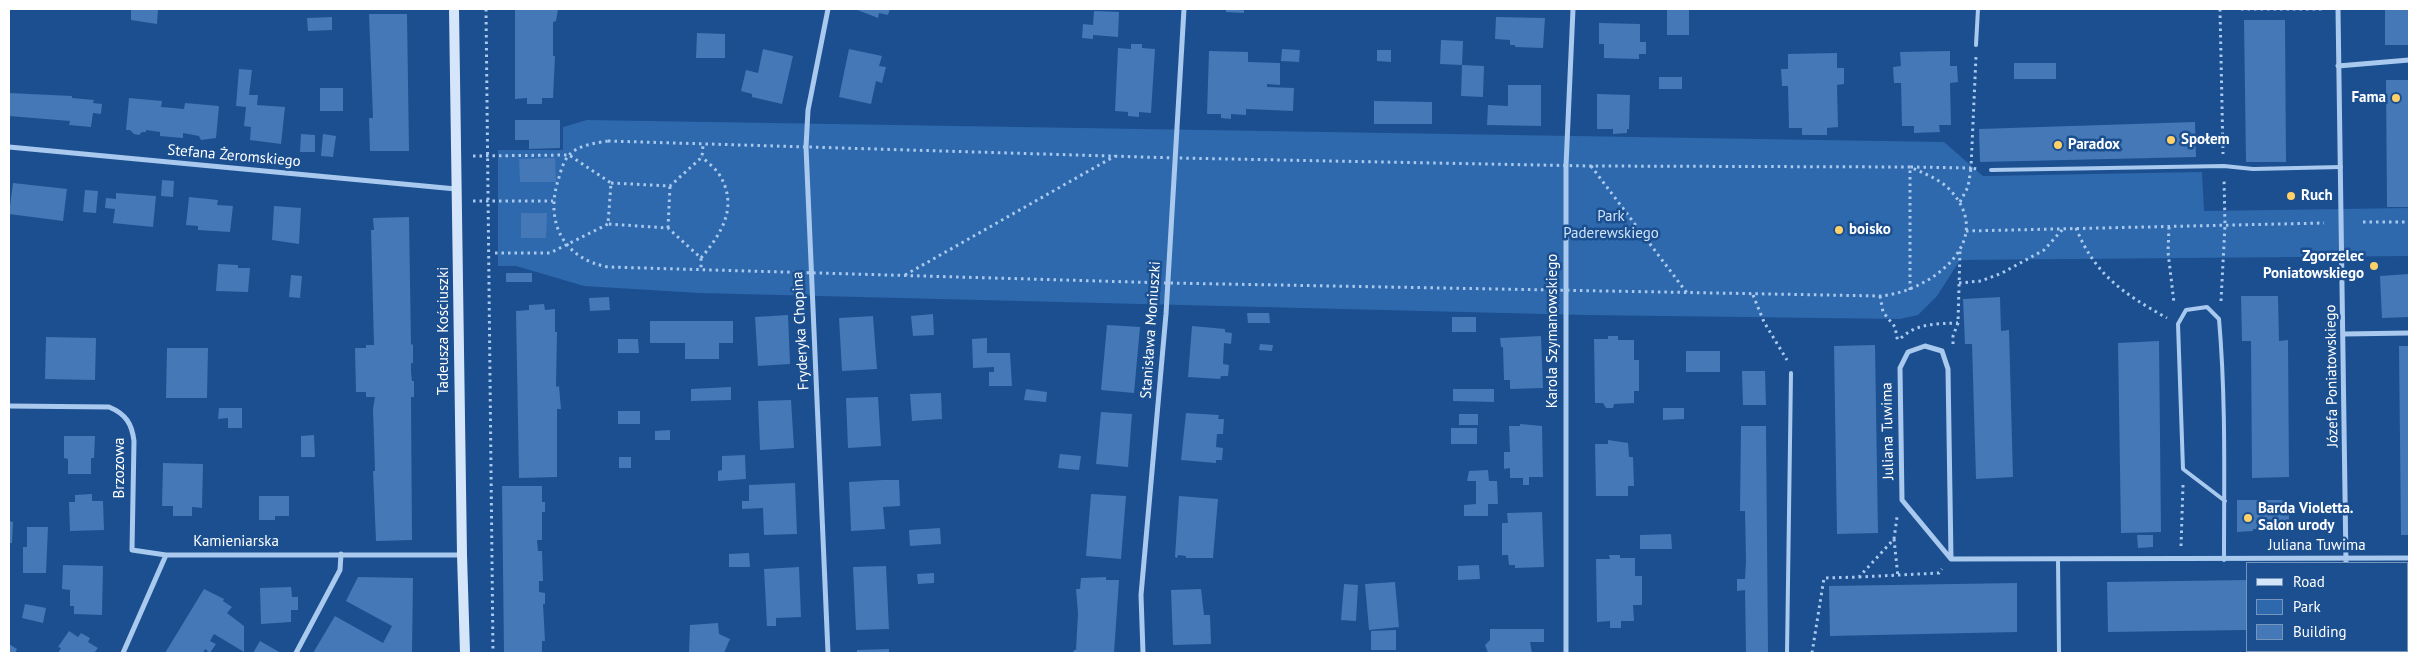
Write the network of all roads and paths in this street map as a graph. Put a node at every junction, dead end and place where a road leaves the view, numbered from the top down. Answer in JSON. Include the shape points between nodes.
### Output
{"nodes":[{"id":1,"x":454,"y":9,"type":"edge"},
{"id":2,"x":486,"y":9,"type":"edge"},
{"id":3,"x":828,"y":9,"type":"edge"},
{"id":4,"x":1184,"y":9,"type":"edge"},
{"id":5,"x":1573,"y":9,"type":"edge"},
{"id":6,"x":1978,"y":9,"type":"edge"},
{"id":7,"x":2220,"y":9,"type":"edge"},
{"id":8,"x":2241,"y":9,"type":"edge"},
{"id":9,"x":2333,"y":9,"type":"edge"},
{"id":10,"x":2338,"y":9,"type":"edge"},
{"id":11,"x":1976,"y":45,"type":"joint"},
{"id":12,"x":2409,"y":60,"type":"edge"},
{"id":13,"x":2338,"y":66,"type":"junction"},
{"id":14,"x":2222,"y":116,"type":"dead end"},
{"id":15,"x":702,"y":145,"type":"junction"},
{"id":16,"x":9,"y":147,"type":"edge"},
{"id":17,"x":806,"y":147,"type":"junction"},
{"id":18,"x":488,"y":155,"type":"junction"},
{"id":19,"x":569,"y":155,"type":"junction"},
{"id":20,"x":457,"y":156,"type":"junction"},
{"id":21,"x":1115,"y":156,"type":"junction"},
{"id":22,"x":702,"y":157,"type":"junction"},
{"id":23,"x":1176,"y":158,"type":"junction"},
{"id":24,"x":1566,"y":166,"type":"junction"},
{"id":25,"x":1591,"y":166,"type":"junction"},
{"id":26,"x":1910,"y":167,"type":"junction"},
{"id":27,"x":2341,"y":167,"type":"junction"},
{"id":28,"x":1971,"y":168,"type":"junction"},
{"id":29,"x":1991,"y":170,"type":"dead end"},
{"id":30,"x":611,"y":183,"type":"junction"},
{"id":31,"x":670,"y":186,"type":"junction"},
{"id":32,"x":458,"y":189,"type":"junction"},
{"id":33,"x":458,"y":201,"type":"junction"},
{"id":34,"x":488,"y":201,"type":"junction"},
{"id":35,"x":553,"y":201,"type":"junction"},
{"id":36,"x":1960,"y":202,"type":"junction"},
{"id":37,"x":2363,"y":222,"type":"dead end"},
{"id":38,"x":2409,"y":222,"type":"edge"},
{"id":39,"x":2324,"y":223,"type":"dead end"},
{"id":40,"x":608,"y":224,"type":"junction"},
{"id":41,"x":2225,"y":225,"type":"junction"},
{"id":42,"x":2169,"y":226,"type":"junction"},
{"id":43,"x":668,"y":228,"type":"junction"},
{"id":44,"x":2076,"y":228,"type":"junction"},
{"id":45,"x":2063,"y":229,"type":"junction"},
{"id":46,"x":1966,"y":231,"type":"junction"},
{"id":47,"x":568,"y":246,"type":"junction"},
{"id":48,"x":1960,"y":249,"type":"junction"},
{"id":49,"x":495,"y":253,"type":"dead end"},
{"id":50,"x":701,"y":258,"type":"junction"},
{"id":51,"x":701,"y":270,"type":"junction"},
{"id":52,"x":812,"y":274,"type":"junction"},
{"id":53,"x":903,"y":276,"type":"junction"},
{"id":54,"x":1168,"y":283,"type":"junction"},
{"id":55,"x":1959,"y":283,"type":"junction"},
{"id":56,"x":1910,"y":290,"type":"junction"},
{"id":57,"x":1565,"y":291,"type":"junction"},
{"id":58,"x":1687,"y":294,"type":"junction"},
{"id":59,"x":1753,"y":295,"type":"junction"},
{"id":60,"x":1880,"y":296,"type":"junction"},
{"id":61,"x":2219,"y":319,"type":"junction"},
{"id":62,"x":1958,"y":323,"type":"junction"},
{"id":63,"x":2178,"y":324,"type":"junction"},
{"id":64,"x":2409,"y":333,"type":"edge"},
{"id":65,"x":2344,"y":334,"type":"junction"},
{"id":66,"x":1953,"y":336,"type":"dead end"},
{"id":67,"x":1791,"y":373,"type":"joint"},
{"id":68,"x":9,"y":406,"type":"edge"},
{"id":69,"x":2183,"y":469,"type":"junction"},
{"id":70,"x":1902,"y":500,"type":"junction"},
{"id":71,"x":2225,"y":501,"type":"junction"},
{"id":72,"x":1894,"y":539,"type":"junction"},
{"id":73,"x":132,"y":550,"type":"joint"},
{"id":74,"x":341,"y":554,"type":"junction"},
{"id":75,"x":462,"y":554,"type":"junction"},
{"id":76,"x":166,"y":556,"type":"junction"},
{"id":77,"x":2409,"y":558,"type":"edge"},
{"id":78,"x":1951,"y":559,"type":"junction"},
{"id":79,"x":2181,"y":559,"type":"junction"},
{"id":80,"x":2058,"y":560,"type":"junction"},
{"id":81,"x":2224,"y":560,"type":"junction"},
{"id":82,"x":2346,"y":561,"type":"edge"},
{"id":83,"x":1898,"y":577,"type":"junction"},
{"id":84,"x":1859,"y":578,"type":"junction"},
{"id":85,"x":123,"y":653,"type":"edge"},
{"id":86,"x":296,"y":653,"type":"edge"},
{"id":87,"x":465,"y":653,"type":"edge"},
{"id":88,"x":493,"y":653,"type":"edge"},
{"id":89,"x":828,"y":653,"type":"edge"},
{"id":90,"x":1143,"y":653,"type":"edge"},
{"id":91,"x":1566,"y":653,"type":"edge"},
{"id":92,"x":1787,"y":653,"type":"edge"},
{"id":93,"x":1812,"y":653,"type":"edge"},
{"id":94,"x":2060,"y":653,"type":"edge"}],
"edges":[{"from":1,"to":20,"type":"street","name":"Tadeusza Kościuszki"},
{"from":2,"to":18,"type":"path"},
{"from":3,"to":17,"type":"street","name":"Fryderyka Chopina","via":[[808,110]]},
{"from":4,"to":23,"type":"street","name":"Stanisława Moniuszki"},
{"from":5,"to":24,"type":"street","name":"Karola Szymanowskiego"},
{"from":6,"to":11,"type":"lane"},
{"from":7,"to":14,"type":"path"},
{"from":8,"to":9,"type":"path"},
{"from":10,"to":13,"type":"street","name":"Józefa Poniatowskiego"},
{"from":11,"to":28,"type":"path"},
{"from":12,"to":13,"type":"street"},
{"from":13,"to":27,"type":"street","name":"Józefa Poniatowskiego"},
{"from":15,"to":17,"type":"path"},
{"from":15,"to":19,"type":"path","via":[[608,141],[592,144]]},
{"from":15,"to":22,"type":"path"},
{"from":16,"to":32,"type":"street","name":"Stefana Żeromskiego"},
{"from":17,"to":21,"type":"path"},
{"from":17,"to":52,"type":"street","name":"Fryderyka Chopina"},
{"from":18,"to":19,"type":"path"},
{"from":18,"to":20,"type":"path"},
{"from":18,"to":34,"type":"path"},
{"from":19,"to":30,"type":"path"},
{"from":19,"to":35,"type":"path"},
{"from":20,"to":32,"type":"street","name":"Tadeusza Kościuszki"},
{"from":21,"to":23,"type":"path"},
{"from":21,"to":53,"type":"path"},
{"from":22,"to":31,"type":"path"},
{"from":22,"to":50,"type":"path","via":[[719,174],[726,194],[727,215],[720,236]]},
{"from":23,"to":24,"type":"path"},
{"from":23,"to":54,"type":"street","name":"Stanisława Moniuszki"},
{"from":24,"to":25,"type":"path"},
{"from":24,"to":57,"type":"street","name":"Karola Szymanowskiego"},
{"from":25,"to":26,"type":"path"},
{"from":25,"to":58,"type":"path"},
{"from":26,"to":28,"type":"path"},
{"from":26,"to":36,"type":"path","via":[[1949,188]]},
{"from":26,"to":56,"type":"path"},
{"from":27,"to":29,"type":"lane"},
{"from":27,"to":65,"type":"street","name":"Józefa Poniatowskiego"},
{"from":28,"to":36,"type":"path","via":[[1968,187]]},
{"from":30,"to":31,"type":"path"},
{"from":30,"to":40,"type":"path"},
{"from":31,"to":43,"type":"path"},
{"from":32,"to":33,"type":"street","name":"Tadeusza Kościuszki"},
{"from":33,"to":34,"type":"path"},
{"from":33,"to":75,"type":"street","name":"Tadeusza Kościuszki"},
{"from":34,"to":35,"type":"path"},
{"from":34,"to":88,"type":"path"},
{"from":35,"to":47,"type":"path","via":[[558,229]]},
{"from":36,"to":46,"type":"path"},
{"from":37,"to":38,"type":"path"},
{"from":39,"to":41,"type":"path"},
{"from":40,"to":43,"type":"path"},
{"from":40,"to":47,"type":"path"},
{"from":41,"to":42,"type":"path"},
{"from":41,"to":61,"type":"path"},
{"from":42,"to":44,"type":"path"},
{"from":42,"to":63,"type":"path","via":[[2169,262]]},
{"from":43,"to":50,"type":"path"},
{"from":44,"to":45,"type":"path"},
{"from":44,"to":63,"type":"path","via":[[2085,250],[2111,282]]},
{"from":45,"to":46,"type":"path"},
{"from":45,"to":55,"type":"path","via":[[2044,250],[2002,273],[1981,281]]},
{"from":46,"to":48,"type":"path"},
{"from":47,"to":49,"type":"path","via":[[550,253]]},
{"from":47,"to":51,"type":"path","via":[[580,257],[601,266]]},
{"from":48,"to":55,"type":"path"},
{"from":48,"to":56,"type":"path","via":[[1949,266],[1933,279]]},
{"from":50,"to":51,"type":"path"},
{"from":51,"to":52,"type":"path"},
{"from":52,"to":53,"type":"path"},
{"from":52,"to":89,"type":"street","name":"Fryderyka Chopina"},
{"from":53,"to":54,"type":"path"},
{"from":54,"to":57,"type":"path"},
{"from":54,"to":90,"type":"street","name":"Stanisława Moniuszki","via":[[1141,595]]},
{"from":55,"to":62,"type":"path"},
{"from":56,"to":60,"type":"path"},
{"from":57,"to":58,"type":"path"},
{"from":57,"to":91,"type":"street","name":"Karola Szymanowskiego"},
{"from":58,"to":59,"type":"path"},
{"from":59,"to":60,"type":"path"},
{"from":59,"to":67,"type":"path","via":[[1764,322],[1785,354]]},
{"from":60,"to":62,"type":"path","via":[[1883,312],[1895,327],[1897,342],[1911,328]]},
{"from":61,"to":63,"type":"lane","via":[[2207,308],[2186,310]]},
{"from":61,"to":71,"type":"lane"},
{"from":62,"to":66,"type":"path"},
{"from":63,"to":69,"type":"lane"},
{"from":64,"to":65,"type":"street"},
{"from":65,"to":82,"type":"street","name":"Józefa Poniatowskiego"},
{"from":67,"to":92,"type":"lane"},
{"from":68,"to":73,"type":"street","name":"Brzozowa","via":[[109,407],[127,419],[134,442]]},
{"from":69,"to":71,"type":"lane"},
{"from":69,"to":79,"type":"path"},
{"from":70,"to":72,"type":"path"},
{"from":70,"to":78,"type":"street","name":"Juliana Tuwima"},
{"from":70,"to":78,"type":"street","name":"Juliana Tuwima","via":[[1900,368],[1908,352],[1925,346],[1942,351],[1948,368]]},
{"from":71,"to":81,"type":"lane"},
{"from":72,"to":83,"type":"path"},
{"from":72,"to":84,"type":"path"},
{"from":73,"to":76,"type":"street","name":"Kamieniarska"},
{"from":74,"to":75,"type":"street","name":"Kamieniarska"},
{"from":74,"to":76,"type":"street","name":"Kamieniarska"},
{"from":74,"to":86,"type":"street","via":[[340,570]]},
{"from":75,"to":87,"type":"street","name":"Tadeusza Kościuszki"},
{"from":76,"to":85,"type":"street"},
{"from":77,"to":82,"type":"street","name":"Juliana Tuwima"},
{"from":78,"to":80,"type":"street","name":"Juliana Tuwima"},
{"from":78,"to":83,"type":"path","via":[[1938,573]]},
{"from":79,"to":80,"type":"street","name":"Juliana Tuwima"},
{"from":79,"to":81,"type":"street","name":"Juliana Tuwima"},
{"from":80,"to":94,"type":"lane"},
{"from":81,"to":82,"type":"street","name":"Juliana Tuwima"},
{"from":83,"to":84,"type":"path"},
{"from":84,"to":93,"type":"path","via":[[1824,578]]}]}
